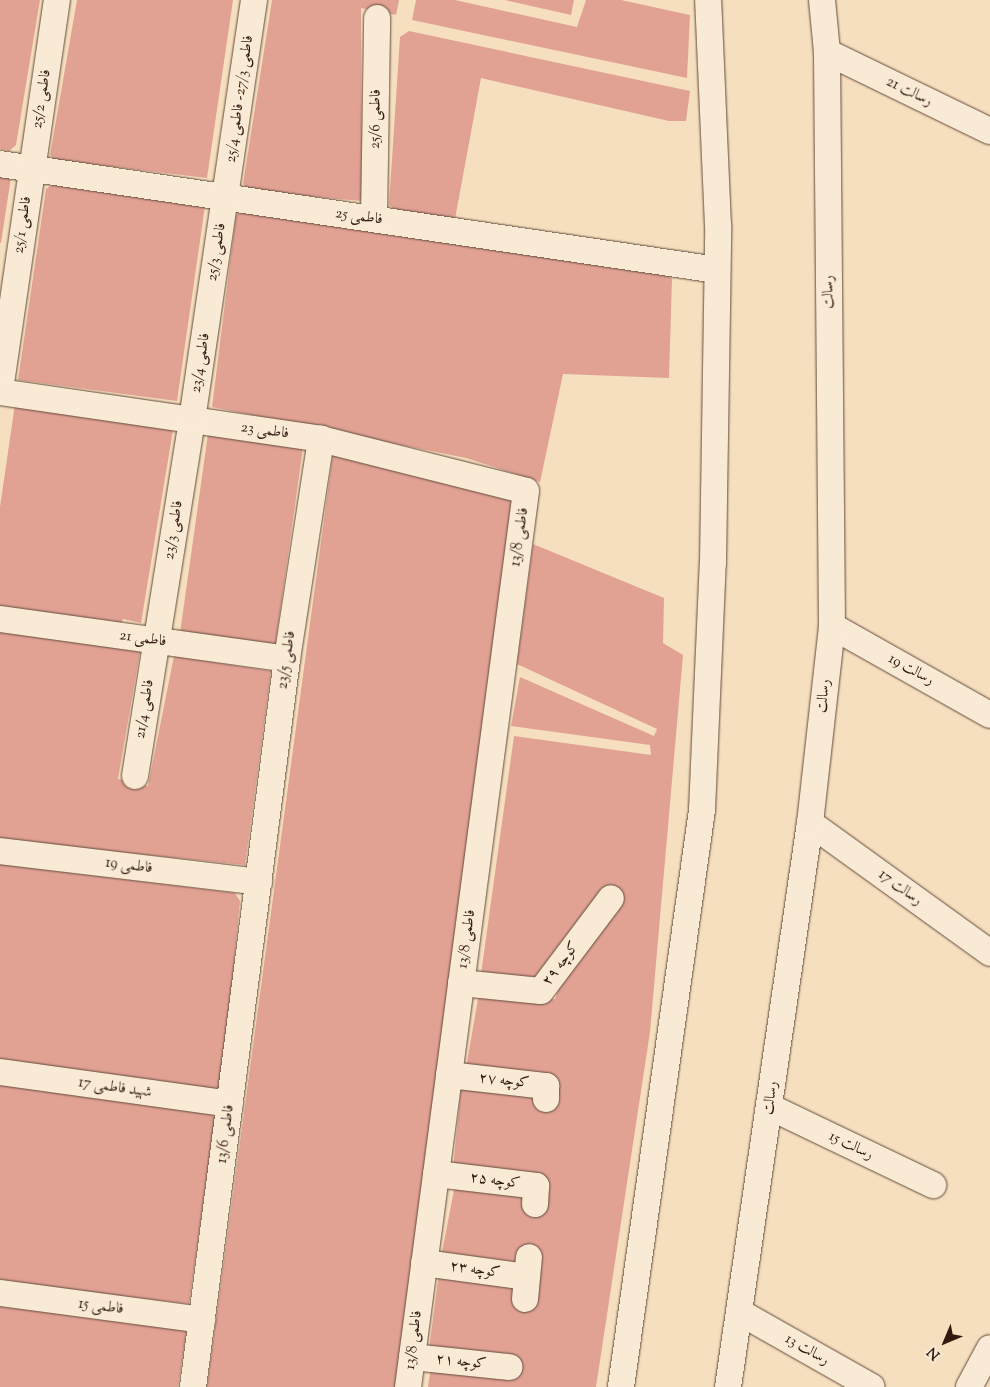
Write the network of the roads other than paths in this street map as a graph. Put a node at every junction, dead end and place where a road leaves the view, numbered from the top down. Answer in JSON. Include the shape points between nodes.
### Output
{"nodes":[{"id":1,"x":57,"y":0,"type":"edge"},
{"id":2,"x":254,"y":0,"type":"edge"},
{"id":3,"x":708,"y":0,"type":"edge"},
{"id":4,"x":822,"y":0,"type":"edge"},
{"id":5,"x":377,"y":18,"type":"dead end"},
{"id":6,"x":827,"y":52,"type":"junction"},
{"id":7,"x":990,"y":131,"type":"edge"},
{"id":8,"x":0,"y":164,"type":"edge"},
{"id":9,"x":31,"y":169,"type":"junction"},
{"id":10,"x":226,"y":198,"type":"junction"},
{"id":11,"x":374,"y":219,"type":"junction"},
{"id":12,"x":717,"y":270,"type":"junction"},
{"id":13,"x":209,"y":306,"type":"joint"},
{"id":14,"x":0,"y":391,"type":"edge"},
{"id":15,"x":192,"y":420,"type":"junction"},
{"id":16,"x":321,"y":439,"type":"junction"},
{"id":17,"x":526,"y":491,"type":"joint"},
{"id":18,"x":0,"y":619,"type":"edge"},
{"id":19,"x":832,"y":626,"type":"junction"},
{"id":20,"x":156,"y":641,"type":"junction"},
{"id":21,"x":287,"y":659,"type":"junction"},
{"id":22,"x":990,"y":715,"type":"edge"},
{"id":23,"x":135,"y":776,"type":"dead end"},
{"id":24,"x":810,"y":823,"type":"junction"},
{"id":25,"x":0,"y":851,"type":"edge"},
{"id":26,"x":259,"y":882,"type":"junction"},
{"id":27,"x":611,"y":898,"type":"dead end"},
{"id":28,"x":990,"y":953,"type":"edge"},
{"id":29,"x":461,"y":983,"type":"junction"},
{"id":30,"x":0,"y":1072,"type":"edge"},
{"id":31,"x":449,"y":1075,"type":"junction"},
{"id":32,"x":546,"y":1099,"type":"dead end"},
{"id":33,"x":230,"y":1104,"type":"junction"},
{"id":34,"x":770,"y":1107,"type":"junction"},
{"id":35,"x":436,"y":1174,"type":"junction"},
{"id":36,"x":933,"y":1185,"type":"dead end"},
{"id":37,"x":535,"y":1204,"type":"dead end"},
{"id":38,"x":424,"y":1263,"type":"junction"},
{"id":39,"x":527,"y":1277,"type":"dead end"},
{"id":40,"x":0,"y":1294,"type":"edge"},
{"id":41,"x":741,"y":1313,"type":"junction"},
{"id":42,"x":202,"y":1320,"type":"junction"},
{"id":43,"x":990,"y":1348,"type":"edge"},
{"id":44,"x":412,"y":1357,"type":"junction"},
{"id":45,"x":510,"y":1367,"type":"dead end"},
{"id":46,"x":194,"y":1387,"type":"edge"},
{"id":47,"x":408,"y":1387,"type":"edge"},
{"id":48,"x":621,"y":1387,"type":"edge"},
{"id":49,"x":728,"y":1387,"type":"edge"},
{"id":50,"x":872,"y":1387,"type":"edge"},
{"id":51,"x":969,"y":1387,"type":"edge"}],
"edges":[{"from":1,"to":9,"type":"street","name":"فاطمی 25/2"},
{"from":2,"to":10,"type":"street","name":"فاطمی 27/3- فاطمی 25/4"},
{"from":3,"to":12,"type":"street"},
{"from":4,"to":6,"type":"street","name":"رسالت"},
{"from":5,"to":11,"type":"street","name":"فاطمی 25/6"},
{"from":6,"to":7,"type":"street","name":"رسالت 21"},
{"from":6,"to":19,"type":"street","name":"رسالت"},
{"from":8,"to":9,"type":"street","name":"فاطمی 25"},
{"from":9,"to":10,"type":"street","name":"فاطمی 25"},
{"from":9,"to":14,"type":"street","name":"فاطمی 25/1"},
{"from":10,"to":11,"type":"street","name":"فاطمی 25"},
{"from":10,"to":13,"type":"street","name":"فاطمی 25/3"},
{"from":11,"to":12,"type":"street","name":"فاطمی 25"},
{"from":12,"to":48,"type":"street","via":[[712,563],[702,810]]},
{"from":13,"to":15,"type":"street","name":"فاطمی 23/4"},
{"from":14,"to":15,"type":"street","name":"فاطمی 23"},
{"from":15,"to":16,"type":"street","name":"فاطمی 23"},
{"from":15,"to":20,"type":"street","name":"فاطمی 23/3"},
{"from":16,"to":17,"type":"street","name":"فاطمی 23"},
{"from":16,"to":21,"type":"street","name":"فاطمی 23/5"},
{"from":17,"to":29,"type":"street","name":"فاطمی 13/8"},
{"from":18,"to":20,"type":"street","name":"فاطمی 21"},
{"from":19,"to":22,"type":"street","name":"رسالت 19"},
{"from":19,"to":24,"type":"street","name":"رسالت"},
{"from":20,"to":21,"type":"street","name":"فاطمی 21"},
{"from":20,"to":23,"type":"street","name":"فاطمی 21/4"},
{"from":21,"to":26,"type":"street","name":"فاطمی 23/5"},
{"from":24,"to":28,"type":"street","name":"رسالت 17"},
{"from":24,"to":34,"type":"street","name":"رسالت"},
{"from":25,"to":26,"type":"street","name":"فاطمی 19"},
{"from":26,"to":33,"type":"street","name":"فاطمی 13/6"},
{"from":27,"to":29,"type":"street","name":"کوچه ۲۹","via":[[541,991]]},
{"from":29,"to":31,"type":"street","name":"فاطمی 13/8"},
{"from":30,"to":33,"type":"street","name":"شهید فاطمی 17"},
{"from":31,"to":32,"type":"street","name":"کوچه ۲۷","via":[[546,1086]]},
{"from":31,"to":35,"type":"street","name":"فاطمی 13/8"},
{"from":33,"to":42,"type":"street","name":"فاطمی 13/6"},
{"from":34,"to":36,"type":"street","name":"رسالت 15"},
{"from":34,"to":41,"type":"street","name":"رسالت"},
{"from":35,"to":37,"type":"street","name":"کوچه ۲۵","via":[[536,1186]]},
{"from":35,"to":38,"type":"street","name":"فاطمی 13/8"},
{"from":38,"to":39,"type":"street","name":"کوچه ۲۳"},
{"from":38,"to":44,"type":"street","name":"فاطمی 13/8"},
{"from":40,"to":42,"type":"street","name":"فاطمی 15"},
{"from":41,"to":49,"type":"street","name":"رسالت"},
{"from":41,"to":50,"type":"street","name":"رسالت 13"},
{"from":42,"to":46,"type":"street","name":"فاطمی 13/6"},
{"from":43,"to":51,"type":"street"},
{"from":44,"to":45,"type":"street","name":"کوچه ۲۱"},
{"from":44,"to":47,"type":"street","name":"فاطمی 13/8"}]}
